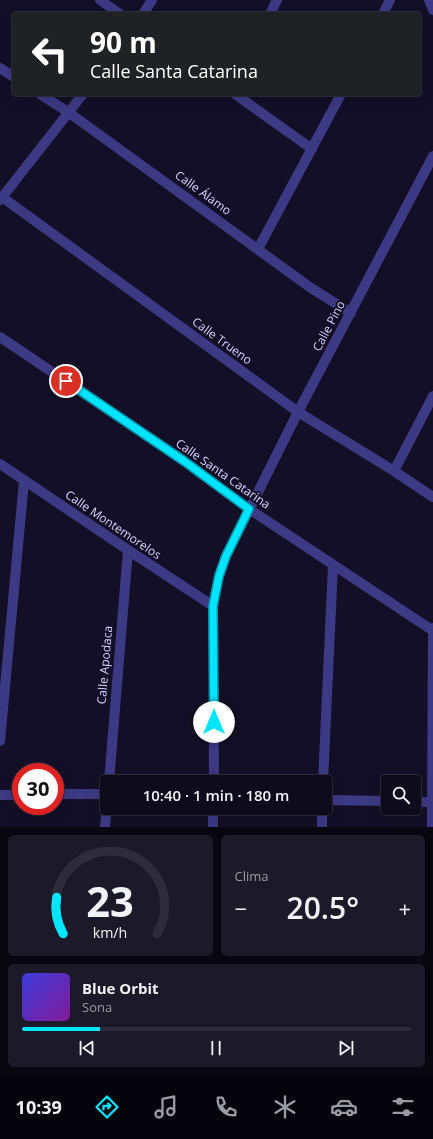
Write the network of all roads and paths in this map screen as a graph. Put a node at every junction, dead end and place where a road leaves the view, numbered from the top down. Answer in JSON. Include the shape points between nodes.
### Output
{"nodes":[{"id":1,"x":100,"y":0,"type":"edge"},
{"id":2,"x":152,"y":0,"type":"edge"},
{"id":3,"x":277,"y":0,"type":"edge"},
{"id":4,"x":390,"y":0,"type":"edge"},
{"id":5,"x":429,"y":0,"type":"edge"},
{"id":6,"x":433,"y":10,"type":"edge"},
{"id":7,"x":117,"y":12,"type":"edge"},
{"id":8,"x":144,"y":12,"type":"edge"},
{"id":9,"x":271,"y":12,"type":"edge"},
{"id":10,"x":384,"y":12,"type":"edge"},
{"id":11,"x":0,"y":68,"type":"edge"},
{"id":12,"x":12,"y":76,"type":"edge"},
{"id":13,"x":43,"y":96,"type":"edge"},
{"id":14,"x":81,"y":96,"type":"edge"},
{"id":15,"x":237,"y":96,"type":"edge"},
{"id":16,"x":340,"y":96,"type":"edge"},
{"id":17,"x":68,"y":112,"type":"junction"},
{"id":18,"x":312,"y":149,"type":"junction"},
{"id":19,"x":433,"y":156,"type":"edge"},
{"id":20,"x":1,"y":198,"type":"edge"},
{"id":21,"x":258,"y":249,"type":"junction"},
{"id":22,"x":351,"y":312,"type":"junction"},
{"id":23,"x":0,"y":337,"type":"edge"},
{"id":24,"x":433,"y":396,"type":"edge"},
{"id":25,"x":298,"y":412,"type":"junction"},
{"id":26,"x":0,"y":464,"type":"edge"},
{"id":27,"x":394,"y":471,"type":"junction"},
{"id":28,"x":24,"y":481,"type":"junction"},
{"id":29,"x":433,"y":497,"type":"edge"},
{"id":30,"x":249,"y":509,"type":"junction"},
{"id":31,"x":128,"y":550,"type":"junction"},
{"id":32,"x":333,"y":565,"type":"junction"},
{"id":33,"x":213,"y":606,"type":"junction"},
{"id":34,"x":433,"y":629,"type":"edge"},
{"id":35,"x":0,"y":741,"type":"edge"},
{"id":36,"x":110,"y":775,"type":"edge"},
{"id":37,"x":214,"y":775,"type":"edge"},
{"id":38,"x":323,"y":775,"type":"edge"},
{"id":39,"x":12,"y":794,"type":"edge"},
{"id":40,"x":64,"y":794,"type":"edge"},
{"id":41,"x":100,"y":794,"type":"edge"},
{"id":42,"x":0,"y":795,"type":"edge"},
{"id":43,"x":332,"y":800,"type":"edge"},
{"id":44,"x":381,"y":801,"type":"edge"},
{"id":45,"x":421,"y":802,"type":"edge"},
{"id":46,"x":432,"y":802,"type":"edge"},
{"id":47,"x":106,"y":815,"type":"edge"},
{"id":48,"x":213,"y":815,"type":"edge"},
{"id":49,"x":322,"y":815,"type":"edge"},
{"id":50,"x":105,"y":827,"type":"edge"},
{"id":51,"x":213,"y":827,"type":"edge"},
{"id":52,"x":322,"y":827,"type":"edge"},
{"id":53,"x":432,"y":827,"type":"edge"}],
"edges":[{"from":1,"to":7,"type":"street"},
{"from":2,"to":8,"type":"street"},
{"from":3,"to":9,"type":"street"},
{"from":4,"to":10,"type":"street"},
{"from":5,"to":6,"type":"street"},
{"from":11,"to":12,"type":"street"},
{"from":13,"to":17,"type":"street","name":"Calle Álamo"},
{"from":14,"to":17,"type":"street"},
{"from":15,"to":18,"type":"street"},
{"from":16,"to":18,"type":"street"},
{"from":17,"to":20,"type":"street"},
{"from":17,"to":21,"type":"street","name":"Calle Álamo"},
{"from":18,"to":21,"type":"street"},
{"from":19,"to":22,"type":"street","name":"Calle Pino"},
{"from":20,"to":25,"type":"street","name":"Calle Trueno"},
{"from":21,"to":22,"type":"street","name":"Calle Álamo","via":[[311,288]]},
{"from":22,"to":25,"type":"street","name":"Calle Pino"},
{"from":23,"to":30,"type":"street","name":"Calle Santa Catarina","via":[[184,461]]},
{"from":24,"to":27,"type":"street"},
{"from":25,"to":27,"type":"street","name":"Calle Trueno"},
{"from":25,"to":30,"type":"street","name":"Calle Pino"},
{"from":26,"to":28,"type":"street","name":"Calle Montemorelos"},
{"from":27,"to":29,"type":"street","name":"Calle Trueno"},
{"from":28,"to":31,"type":"street","name":"Calle Montemorelos"},
{"from":28,"to":35,"type":"street"},
{"from":30,"to":32,"type":"street","name":"Calle Santa Catarina"},
{"from":30,"to":33,"type":"street","name":"Calle Pino","via":[[226,556]]},
{"from":31,"to":33,"type":"street","name":"Calle Montemorelos"},
{"from":31,"to":36,"type":"street","name":"Calle Apodaca"},
{"from":32,"to":34,"type":"street","name":"Calle Santa Catarina"},
{"from":32,"to":38,"type":"street"},
{"from":33,"to":37,"type":"street","name":"Calle Pino"},
{"from":34,"to":46,"type":"street"},
{"from":39,"to":42,"type":"street"},
{"from":40,"to":41,"type":"street"},
{"from":43,"to":44,"type":"street"},
{"from":45,"to":46,"type":"street"},
{"from":46,"to":53,"type":"street"},
{"from":47,"to":50,"type":"street"},
{"from":48,"to":51,"type":"street"},
{"from":49,"to":52,"type":"street"}]}
